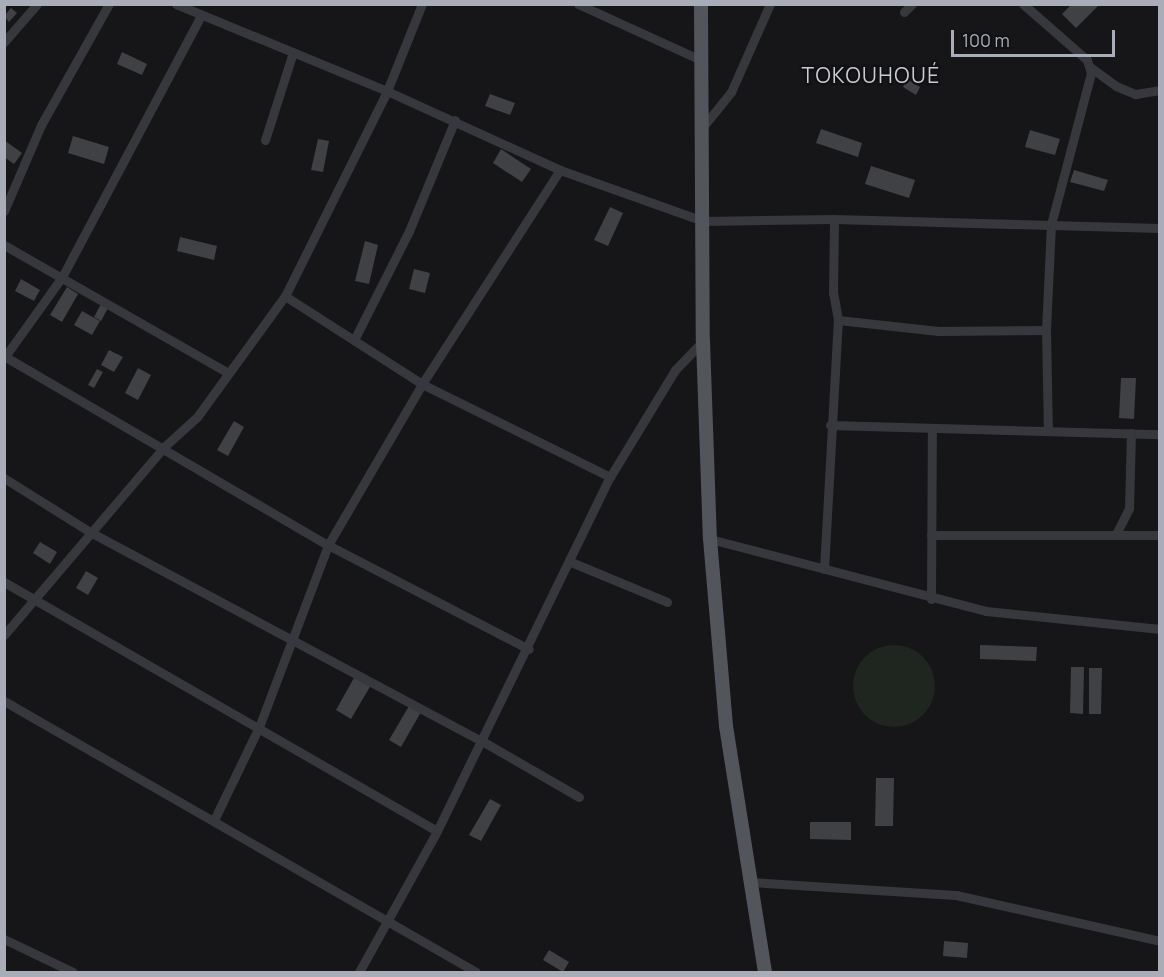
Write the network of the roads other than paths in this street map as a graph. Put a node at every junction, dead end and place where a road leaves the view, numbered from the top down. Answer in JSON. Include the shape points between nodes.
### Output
{"nodes":[{"id":1,"x":37,"y":4,"type":"edge"},
{"id":2,"x":109,"y":4,"type":"edge"},
{"id":3,"x":176,"y":4,"type":"edge"},
{"id":4,"x":422,"y":4,"type":"edge"},
{"id":5,"x":578,"y":4,"type":"edge"},
{"id":6,"x":701,"y":4,"type":"edge"},
{"id":7,"x":770,"y":4,"type":"edge"},
{"id":8,"x":1023,"y":4,"type":"edge"},
{"id":9,"x":201,"y":16,"type":"junction"},
{"id":10,"x":4,"y":42,"type":"edge"},
{"id":11,"x":293,"y":52,"type":"junction"},
{"id":12,"x":701,"y":60,"type":"junction"},
{"id":13,"x":1090,"y":67,"type":"junction"},
{"id":14,"x":1160,"y":90,"type":"edge"},
{"id":15,"x":387,"y":91,"type":"junction"},
{"id":16,"x":455,"y":120,"type":"junction"},
{"id":17,"x":701,"y":130,"type":"junction"},
{"id":18,"x":265,"y":140,"type":"dead end"},
{"id":19,"x":560,"y":170,"type":"junction"},
{"id":20,"x":4,"y":211,"type":"edge"},
{"id":21,"x":834,"y":219,"type":"junction"},
{"id":22,"x":703,"y":221,"type":"junction"},
{"id":23,"x":1051,"y":224,"type":"junction"},
{"id":24,"x":1160,"y":228,"type":"edge"},
{"id":25,"x":4,"y":245,"type":"edge"},
{"id":26,"x":62,"y":277,"type":"junction"},
{"id":27,"x":285,"y":296,"type":"junction"},
{"id":28,"x":838,"y":320,"type":"junction"},
{"id":29,"x":1046,"y":330,"type":"junction"},
{"id":30,"x":354,"y":340,"type":"junction"},
{"id":31,"x":703,"y":341,"type":"junction"},
{"id":32,"x":5,"y":357,"type":"edge"},
{"id":33,"x":227,"y":372,"type":"junction"},
{"id":34,"x":422,"y":384,"type":"junction"},
{"id":35,"x":830,"y":425,"type":"junction"},
{"id":36,"x":932,"y":429,"type":"junction"},
{"id":37,"x":1048,"y":431,"type":"junction"},
{"id":38,"x":1131,"y":433,"type":"junction"},
{"id":39,"x":1160,"y":434,"type":"edge"},
{"id":40,"x":165,"y":446,"type":"junction"},
{"id":41,"x":610,"y":477,"type":"junction"},
{"id":42,"x":4,"y":478,"type":"edge"},
{"id":43,"x":90,"y":532,"type":"junction"},
{"id":44,"x":1116,"y":534,"type":"junction"},
{"id":45,"x":931,"y":535,"type":"junction"},
{"id":46,"x":1160,"y":535,"type":"edge"},
{"id":47,"x":710,"y":539,"type":"junction"},
{"id":48,"x":328,"y":545,"type":"junction"},
{"id":49,"x":571,"y":562,"type":"junction"},
{"id":50,"x":824,"y":569,"type":"junction"},
{"id":51,"x":4,"y":582,"type":"edge"},
{"id":52,"x":931,"y":599,"type":"junction"},
{"id":53,"x":36,"y":600,"type":"junction"},
{"id":54,"x":667,"y":602,"type":"dead end"},
{"id":55,"x":1160,"y":629,"type":"edge"},
{"id":56,"x":4,"y":635,"type":"edge"},
{"id":57,"x":292,"y":642,"type":"junction"},
{"id":58,"x":529,"y":649,"type":"junction"},
{"id":59,"x":4,"y":701,"type":"edge"},
{"id":60,"x":260,"y":727,"type":"junction"},
{"id":61,"x":482,"y":741,"type":"junction"},
{"id":62,"x":579,"y":797,"type":"dead end"},
{"id":63,"x":214,"y":820,"type":"junction"},
{"id":64,"x":437,"y":831,"type":"junction"},
{"id":65,"x":750,"y":882,"type":"junction"},
{"id":66,"x":388,"y":922,"type":"junction"},
{"id":67,"x":4,"y":939,"type":"edge"},
{"id":68,"x":1160,"y":941,"type":"edge"},
{"id":69,"x":73,"y":972,"type":"edge"},
{"id":70,"x":359,"y":972,"type":"edge"},
{"id":71,"x":476,"y":972,"type":"edge"},
{"id":72,"x":765,"y":972,"type":"edge"}],
"edges":[{"from":1,"to":10,"type":"street"},
{"from":2,"to":20,"type":"street","via":[[41,125]]},
{"from":3,"to":9,"type":"street"},
{"from":4,"to":15,"type":"street"},
{"from":5,"to":12,"type":"street"},
{"from":6,"to":12,"type":"main road"},
{"from":7,"to":17,"type":"street","via":[[730,92]]},
{"from":8,"to":13,"type":"street","via":[[1087,60]]},
{"from":9,"to":11,"type":"street"},
{"from":9,"to":26,"type":"street"},
{"from":11,"to":15,"type":"street"},
{"from":11,"to":18,"type":"street"},
{"from":12,"to":17,"type":"main road"},
{"from":13,"to":14,"type":"street","via":[[1116,87],[1135,94]]},
{"from":13,"to":23,"type":"street"},
{"from":15,"to":16,"type":"street"},
{"from":15,"to":27,"type":"street"},
{"from":16,"to":19,"type":"street"},
{"from":16,"to":30,"type":"street","via":[[418,212]]},
{"from":17,"to":22,"type":"main road"},
{"from":19,"to":22,"type":"street"},
{"from":19,"to":34,"type":"street"},
{"from":21,"to":22,"type":"street"},
{"from":21,"to":23,"type":"street"},
{"from":21,"to":28,"type":"street","via":[[833,293]]},
{"from":22,"to":31,"type":"main road"},
{"from":23,"to":24,"type":"street"},
{"from":23,"to":29,"type":"street"},
{"from":25,"to":26,"type":"street"},
{"from":26,"to":32,"type":"street"},
{"from":26,"to":33,"type":"street"},
{"from":27,"to":30,"type":"street"},
{"from":27,"to":33,"type":"street"},
{"from":28,"to":29,"type":"street","via":[[938,331]]},
{"from":28,"to":35,"type":"street"},
{"from":29,"to":37,"type":"street"},
{"from":30,"to":34,"type":"street"},
{"from":31,"to":41,"type":"street","via":[[675,370]]},
{"from":31,"to":47,"type":"main road"},
{"from":32,"to":40,"type":"street"},
{"from":33,"to":40,"type":"street","via":[[197,417]]},
{"from":34,"to":41,"type":"street"},
{"from":34,"to":48,"type":"street"},
{"from":35,"to":36,"type":"street"},
{"from":35,"to":50,"type":"street"},
{"from":36,"to":37,"type":"street"},
{"from":36,"to":45,"type":"street"},
{"from":37,"to":38,"type":"street"},
{"from":38,"to":39,"type":"street"},
{"from":38,"to":44,"type":"street","via":[[1129,508]]},
{"from":40,"to":43,"type":"street"},
{"from":40,"to":48,"type":"street"},
{"from":41,"to":49,"type":"street"},
{"from":42,"to":43,"type":"street"},
{"from":43,"to":53,"type":"street"},
{"from":43,"to":57,"type":"street"},
{"from":44,"to":45,"type":"street"},
{"from":44,"to":46,"type":"street"},
{"from":45,"to":52,"type":"street"},
{"from":47,"to":50,"type":"street"},
{"from":47,"to":65,"type":"main road","via":[[726,726]]},
{"from":48,"to":57,"type":"street"},
{"from":48,"to":58,"type":"street"},
{"from":49,"to":54,"type":"street"},
{"from":49,"to":58,"type":"street"},
{"from":50,"to":52,"type":"street"},
{"from":51,"to":53,"type":"street"},
{"from":52,"to":55,"type":"street","via":[[986,611]]},
{"from":53,"to":56,"type":"street"},
{"from":53,"to":60,"type":"street"},
{"from":57,"to":60,"type":"street"},
{"from":57,"to":61,"type":"street"},
{"from":58,"to":61,"type":"street"},
{"from":59,"to":63,"type":"street"},
{"from":60,"to":63,"type":"street"},
{"from":60,"to":64,"type":"street"},
{"from":61,"to":62,"type":"street"},
{"from":61,"to":64,"type":"street"},
{"from":63,"to":66,"type":"street"},
{"from":64,"to":66,"type":"street"},
{"from":65,"to":68,"type":"street","via":[[956,895]]},
{"from":65,"to":72,"type":"main road"},
{"from":66,"to":70,"type":"street"},
{"from":66,"to":71,"type":"street"},
{"from":67,"to":69,"type":"street"}]}
